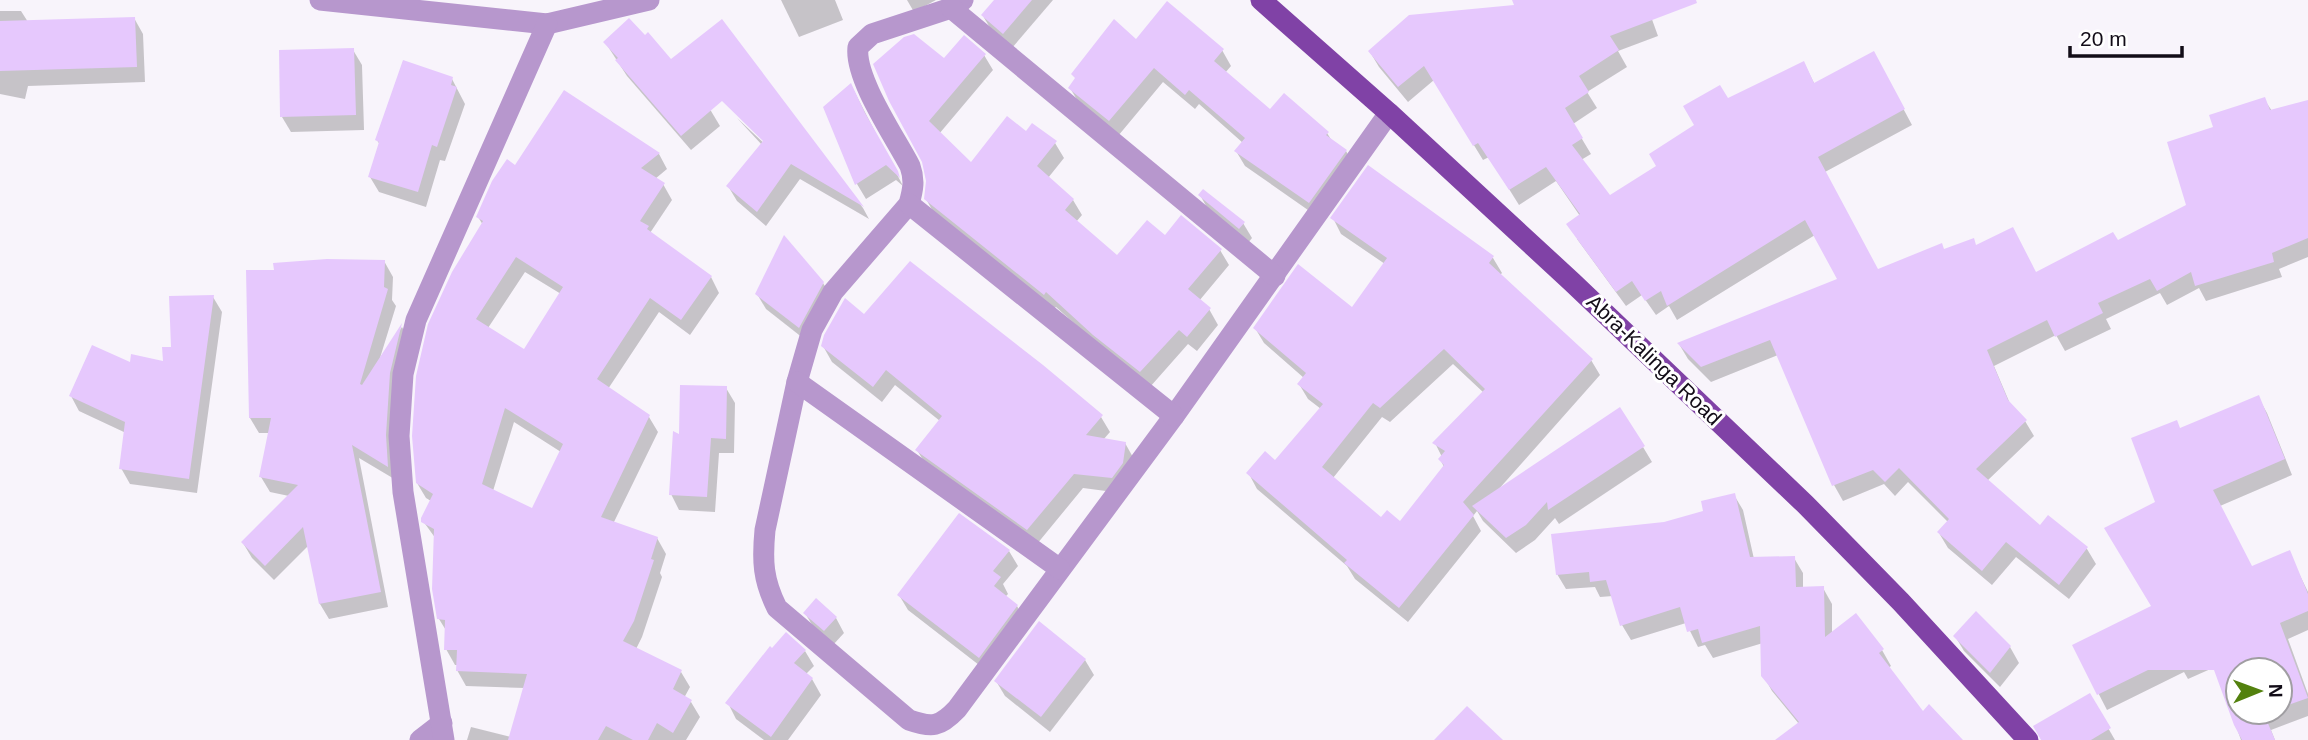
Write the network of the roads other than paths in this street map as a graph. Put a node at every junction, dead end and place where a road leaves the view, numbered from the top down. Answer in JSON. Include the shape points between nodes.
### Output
{"nodes":[{"id":1,"x":320,"y":0,"type":"edge"},
{"id":2,"x":649,"y":0,"type":"edge"},
{"id":3,"x":1261,"y":0,"type":"edge"},
{"id":4,"x":957,"y":4,"type":"edge"},
{"id":5,"x":547,"y":24,"type":"junction"},
{"id":6,"x":1389,"y":113,"type":"junction"},
{"id":7,"x":909,"y":204,"type":"junction"},
{"id":8,"x":1275,"y":276,"type":"junction"},
{"id":9,"x":797,"y":382,"type":"junction"},
{"id":10,"x":1174,"y":416,"type":"junction"},
{"id":11,"x":1060,"y":569,"type":"junction"},
{"id":12,"x":443,"y":732,"type":"edge"},
{"id":13,"x":421,"y":740,"type":"edge"},
{"id":14,"x":2028,"y":740,"type":"edge"}],
"edges":[{"from":1,"to":5,"type":"street"},
{"from":2,"to":5,"type":"street"},
{"from":3,"to":6,"type":"main road","name":"Abra-Kalinga Road"},
{"from":4,"to":7,"type":"street","via":[[872,34],[858,47],[861,74],[910,166],[914,182]]},
{"from":4,"to":8,"type":"street"},
{"from":5,"to":12,"type":"street","via":[[416,320],[403,374],[399,436],[403,492]]},
{"from":6,"to":8,"type":"street"},
{"from":6,"to":14,"type":"main road","name":"Abra-Kalinga Road","via":[[1805,504]]},
{"from":7,"to":9,"type":"street","via":[[827,303],[812,330]]},
{"from":7,"to":10,"type":"street"},
{"from":8,"to":10,"type":"street"},
{"from":9,"to":11,"type":"street"},
{"from":9,"to":11,"type":"street","via":[[765,530],[767,588],[777,608],[909,720],[925,726],[947,719]]},
{"from":10,"to":11,"type":"street"},
{"from":12,"to":13,"type":"street"}]}
